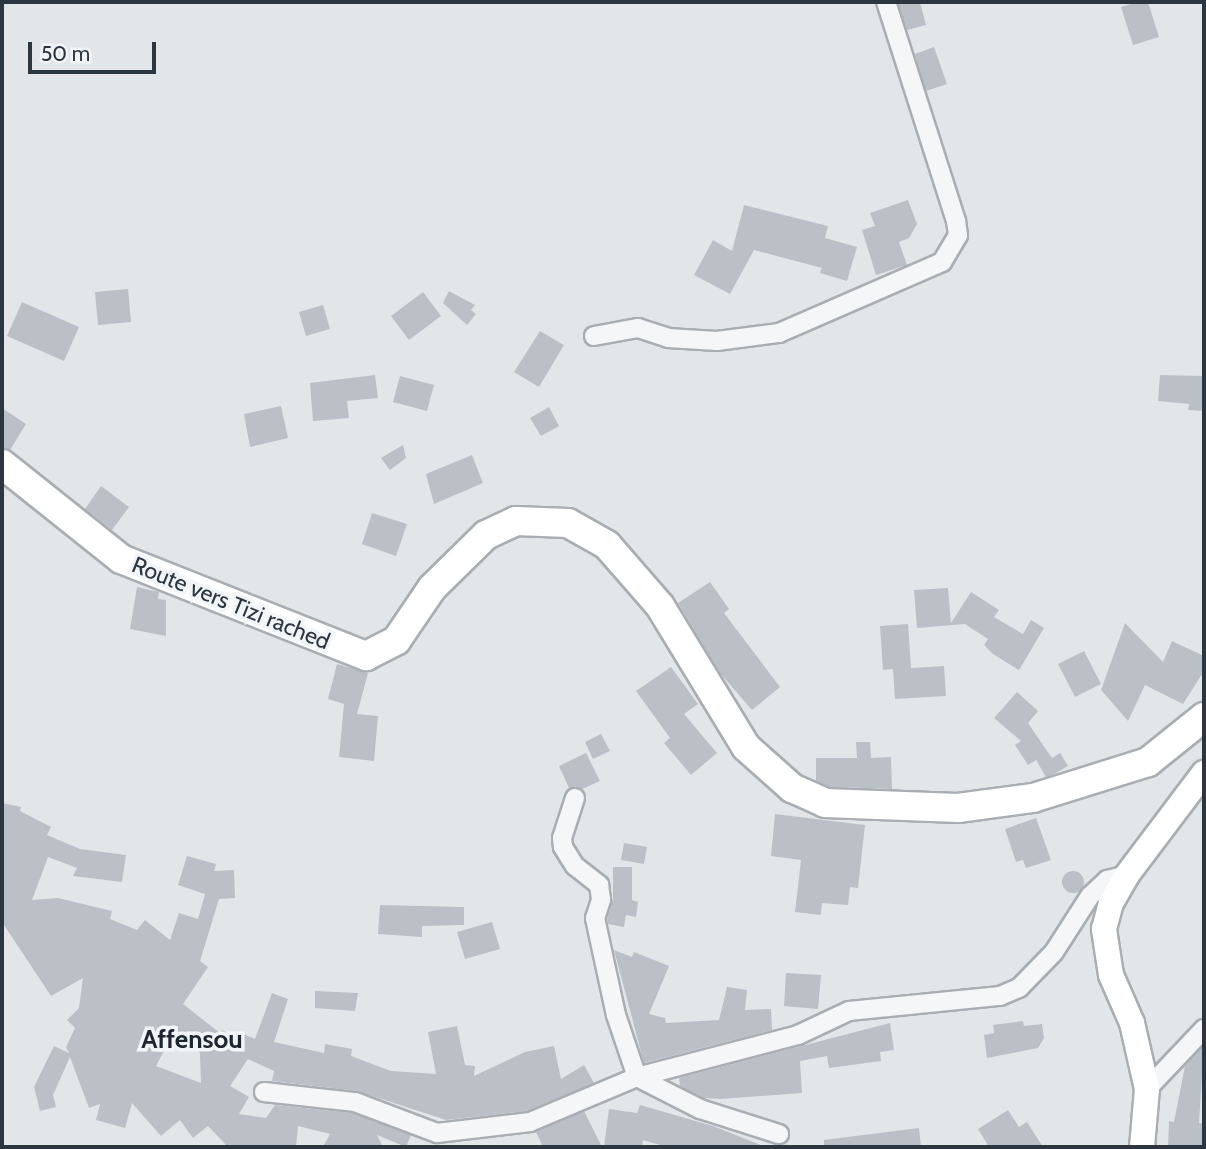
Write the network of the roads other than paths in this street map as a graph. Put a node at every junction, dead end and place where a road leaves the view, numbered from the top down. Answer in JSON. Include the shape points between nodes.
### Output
{"nodes":[{"id":1,"x":886,"y":2,"type":"edge"},
{"id":2,"x":594,"y":336,"type":"dead end"},
{"id":3,"x":2,"y":464,"type":"edge"},
{"id":4,"x":1204,"y":717,"type":"edge"},
{"id":5,"x":1204,"y":774,"type":"edge"},
{"id":6,"x":575,"y":798,"type":"dead end"},
{"id":7,"x":1128,"y":875,"type":"junction"},
{"id":8,"x":1204,"y":1028,"type":"edge"},
{"id":9,"x":637,"y":1077,"type":"junction"},
{"id":10,"x":1147,"y":1089,"type":"junction"},
{"id":11,"x":264,"y":1092,"type":"dead end"},
{"id":12,"x":779,"y":1135,"type":"dead end"},
{"id":13,"x":1142,"y":1147,"type":"edge"}],
"edges":[{"from":1,"to":2,"type":"street","via":[[956,221],[958,235],[942,262],[902,284],[779,333],[717,341],[668,338],[638,328]]},
{"from":3,"to":4,"type":"main road","name":"Route vers Tizi rached","via":[[121,559],[366,656],[396,641],[432,588],[486,535],[516,521],[568,523],[607,545],[660,606],[746,747],[792,788],[825,803],[958,808],[1033,798],[1148,762]]},
{"from":5,"to":7,"type":"main road"},
{"from":6,"to":9,"type":"street","via":[[562,838],[564,847],[575,866],[599,885],[601,900],[595,918],[613,1003]]},
{"from":7,"to":9,"type":"street","via":[[1107,880],[1090,896],[1054,952],[1020,988],[1000,996],[849,1011],[798,1035]]},
{"from":7,"to":10,"type":"main road","via":[[1111,903],[1104,948],[1132,1023]]},
{"from":8,"to":10,"type":"street"},
{"from":9,"to":11,"type":"street","via":[[530,1122],[437,1133],[355,1102]]},
{"from":9,"to":12,"type":"street","via":[[700,1109]]},
{"from":10,"to":13,"type":"main road"}]}
